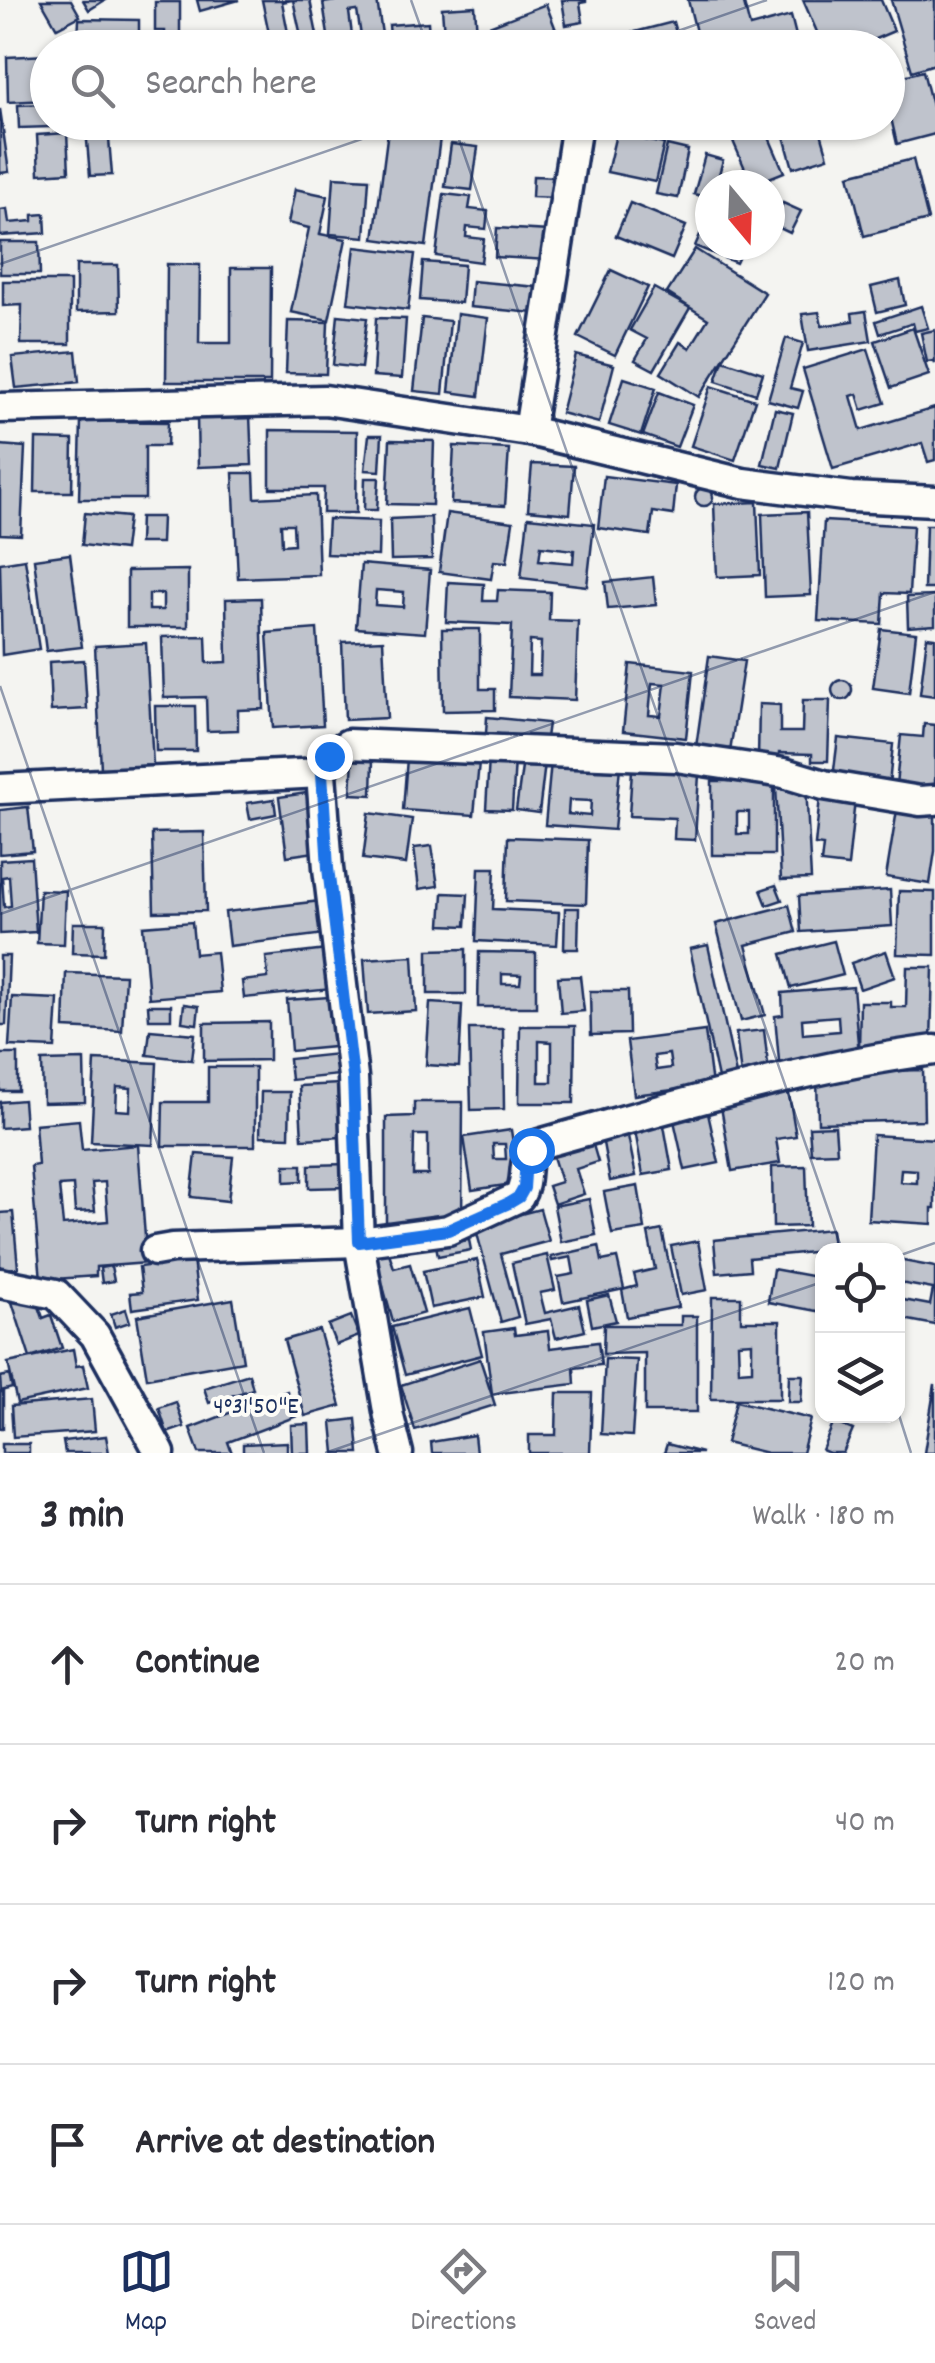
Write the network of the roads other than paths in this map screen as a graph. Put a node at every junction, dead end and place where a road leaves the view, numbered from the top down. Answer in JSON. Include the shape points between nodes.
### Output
{"nodes":[{"id":1,"x":574,"y":140,"type":"edge"},
{"id":2,"x":0,"y":408,"type":"edge"},
{"id":3,"x":529,"y":431,"type":"junction"},
{"id":4,"x":935,"y":502,"type":"edge"},
{"id":5,"x":322,"y":773,"type":"junction"},
{"id":6,"x":0,"y":789,"type":"edge"},
{"id":7,"x":935,"y":800,"type":"edge"},
{"id":8,"x":935,"y":1050,"type":"edge"},
{"id":9,"x":359,"y":1242,"type":"junction"},
{"id":10,"x":154,"y":1251,"type":"dead end"},
{"id":11,"x":0,"y":1283,"type":"edge"},
{"id":12,"x":160,"y":1453,"type":"edge"},
{"id":13,"x":398,"y":1453,"type":"edge"}],
"edges":[{"from":1,"to":3,"type":"street"},
{"from":2,"to":3,"type":"street","via":[[325,400]]},
{"from":3,"to":4,"type":"street","via":[[743,483]]},
{"from":5,"to":6,"type":"street"},
{"from":5,"to":7,"type":"street","via":[[329,756],[348,744],[676,757]]},
{"from":5,"to":9,"type":"street","via":[[353,1077]]},
{"from":8,"to":9,"type":"street","via":[[776,1078],[539,1144],[526,1159],[524,1188],[509,1203],[448,1230]]},
{"from":9,"to":10,"type":"street"},
{"from":9,"to":13,"type":"street"},
{"from":11,"to":12,"type":"street","via":[[56,1294],[96,1335]]}]}
